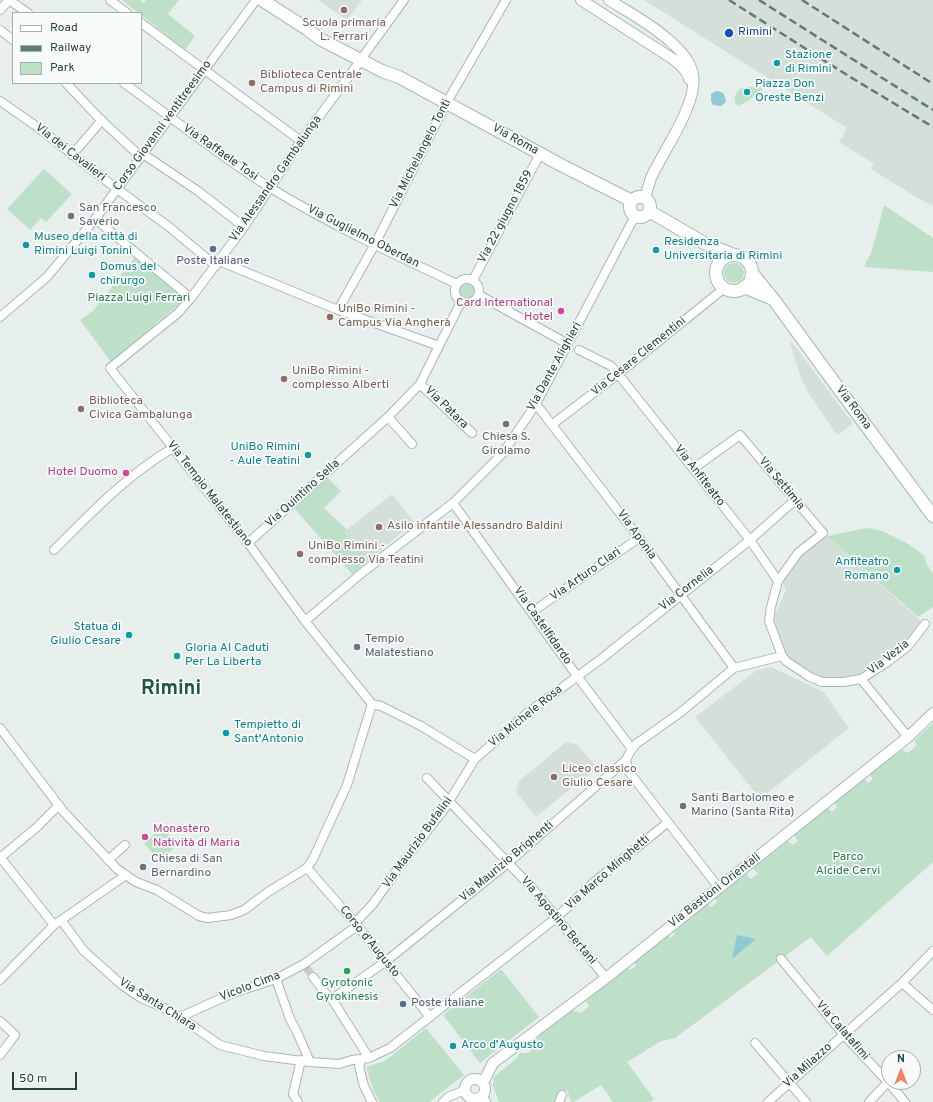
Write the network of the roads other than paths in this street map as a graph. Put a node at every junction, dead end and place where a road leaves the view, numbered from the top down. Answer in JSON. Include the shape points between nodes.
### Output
{"nodes":[{"id":1,"x":9,"y":0,"type":"edge"},
{"id":2,"x":110,"y":0,"type":"edge"},
{"id":3,"x":256,"y":0,"type":"edge"},
{"id":4,"x":262,"y":0,"type":"edge"},
{"id":5,"x":404,"y":0,"type":"edge"},
{"id":6,"x":506,"y":0,"type":"edge"},
{"id":7,"x":581,"y":0,"type":"edge"},
{"id":8,"x":609,"y":0,"type":"edge"},
{"id":9,"x":0,"y":10,"type":"edge"},
{"id":10,"x":27,"y":12,"type":"edge"},
{"id":11,"x":126,"y":12,"type":"edge"},
{"id":12,"x":142,"y":24,"type":"edge"},
{"id":13,"x":0,"y":30,"type":"edge"},
{"id":14,"x":12,"y":39,"type":"edge"},
{"id":15,"x":363,"y":58,"type":"junction"},
{"id":16,"x":204,"y":70,"type":"junction"},
{"id":17,"x":125,"y":84,"type":"edge"},
{"id":18,"x":70,"y":85,"type":"edge"},
{"id":19,"x":692,"y":96,"type":"junction"},
{"id":20,"x":0,"y":101,"type":"edge"},
{"id":21,"x":447,"y":102,"type":"junction"},
{"id":22,"x":170,"y":117,"type":"junction"},
{"id":23,"x":102,"y":120,"type":"junction"},
{"id":24,"x":301,"y":141,"type":"junction"},
{"id":25,"x":540,"y":154,"type":"junction"},
{"id":26,"x":72,"y":155,"type":"junction"},
{"id":27,"x":142,"y":155,"type":"junction"},
{"id":28,"x":270,"y":187,"type":"junction"},
{"id":29,"x":117,"y":189,"type":"junction"},
{"id":30,"x":645,"y":198,"type":"junction"},
{"id":31,"x":632,"y":201,"type":"junction"},
{"id":32,"x":649,"y":211,"type":"junction"},
{"id":33,"x":635,"y":216,"type":"junction"},
{"id":34,"x":95,"y":219,"type":"junction"},
{"id":35,"x":244,"y":227,"type":"junction"},
{"id":36,"x":704,"y":243,"type":"junction"},
{"id":37,"x":374,"y":244,"type":"junction"},
{"id":38,"x":734,"y":256,"type":"junction"},
{"id":39,"x":217,"y":264,"type":"junction"},
{"id":40,"x":717,"y":268,"type":"junction"},
{"id":41,"x":752,"y":273,"type":"junction"},
{"id":42,"x":472,"y":280,"type":"junction"},
{"id":43,"x":457,"y":284,"type":"junction"},
{"id":44,"x":724,"y":288,"type":"junction"},
{"id":45,"x":744,"y":288,"type":"junction"},
{"id":46,"x":479,"y":295,"type":"junction"},
{"id":47,"x":191,"y":298,"type":"junction"},
{"id":48,"x":774,"y":300,"type":"junction"},
{"id":49,"x":461,"y":302,"type":"junction"},
{"id":50,"x":338,"y":310,"type":"junction"},
{"id":51,"x":0,"y":317,"type":"edge"},
{"id":52,"x":568,"y":344,"type":"junction"},
{"id":53,"x":440,"y":346,"type":"junction"},
{"id":54,"x":579,"y":350,"type":"dead end"},
{"id":55,"x":618,"y":374,"type":"junction"},
{"id":56,"x":420,"y":384,"type":"junction"},
{"id":57,"x":536,"y":404,"type":"junction"},
{"id":58,"x":388,"y":417,"type":"junction"},
{"id":59,"x":553,"y":424,"type":"junction"},
{"id":60,"x":472,"y":433,"type":"dead end"},
{"id":61,"x":412,"y":444,"type":"dead end"},
{"id":62,"x":173,"y":448,"type":"junction"},
{"id":63,"x":694,"y":469,"type":"junction"},
{"id":64,"x":795,"y":500,"type":"junction"},
{"id":65,"x":453,"y":503,"type":"junction"},
{"id":66,"x":933,"y":516,"type":"edge"},
{"id":67,"x":823,"y":533,"type":"joint"},
{"id":68,"x":639,"y":538,"type":"junction"},
{"id":69,"x":750,"y":540,"type":"junction"},
{"id":70,"x":248,"y":543,"type":"junction"},
{"id":71,"x":54,"y":550,"type":"dead end"},
{"id":72,"x":778,"y":580,"type":"junction"},
{"id":73,"x":679,"y":595,"type":"junction"},
{"id":74,"x":532,"y":612,"type":"junction"},
{"id":75,"x":305,"y":621,"type":"junction"},
{"id":76,"x":925,"y":624,"type":"dead end"},
{"id":77,"x":782,"y":656,"type":"junction"},
{"id":78,"x":734,"y":668,"type":"junction"},
{"id":79,"x":577,"y":676,"type":"junction"},
{"id":80,"x":861,"y":679,"type":"junction"},
{"id":81,"x":372,"y":704,"type":"junction"},
{"id":82,"x":933,"y":713,"type":"edge"},
{"id":83,"x":0,"y":728,"type":"edge"},
{"id":84,"x":908,"y":737,"type":"junction"},
{"id":85,"x":629,"y":754,"type":"junction"},
{"id":86,"x":475,"y":759,"type":"junction"},
{"id":87,"x":427,"y":778,"type":"dead end"},
{"id":88,"x":449,"y":801,"type":"junction"},
{"id":89,"x":60,"y":805,"type":"junction"},
{"id":90,"x":667,"y":823,"type":"junction"},
{"id":91,"x":124,"y":845,"type":"dead end"},
{"id":92,"x":0,"y":858,"type":"edge"},
{"id":93,"x":108,"y":860,"type":"junction"},
{"id":94,"x":508,"y":863,"type":"junction"},
{"id":95,"x":307,"y":868,"type":"junction"},
{"id":96,"x":126,"y":875,"type":"junction"},
{"id":97,"x":719,"y":888,"type":"junction"},
{"id":98,"x":556,"y":918,"type":"junction"},
{"id":99,"x":58,"y":922,"type":"junction"},
{"id":100,"x":356,"y":924,"type":"junction"},
{"id":101,"x":933,"y":951,"type":"edge"},
{"id":102,"x":781,"y":959,"type":"dead end"},
{"id":103,"x":385,"y":962,"type":"junction"},
{"id":104,"x":313,"y":977,"type":"tunnel mouth"},
{"id":105,"x":606,"y":978,"type":"junction"},
{"id":106,"x":276,"y":979,"type":"junction"},
{"id":107,"x":0,"y":980,"type":"edge"},
{"id":108,"x":902,"y":983,"type":"junction"},
{"id":109,"x":332,"y":999,"type":"junction"},
{"id":110,"x":933,"y":1010,"type":"edge"},
{"id":111,"x":180,"y":1017,"type":"junction"},
{"id":112,"x":430,"y":1017,"type":"junction"},
{"id":113,"x":0,"y":1021,"type":"edge"},
{"id":114,"x":844,"y":1035,"type":"junction"},
{"id":115,"x":755,"y":1043,"type":"dead end"},
{"id":116,"x":0,"y":1055,"type":"edge"},
{"id":117,"x":366,"y":1059,"type":"junction"},
{"id":118,"x":302,"y":1060,"type":"junction"},
{"id":119,"x":310,"y":1062,"type":"junction"},
{"id":120,"x":881,"y":1075,"type":"edge"},
{"id":121,"x":482,"y":1082,"type":"junction"},
{"id":122,"x":790,"y":1083,"type":"junction"},
{"id":123,"x":881,"y":1089,"type":"edge"},
{"id":124,"x":895,"y":1090,"type":"edge"},
{"id":125,"x":466,"y":1096,"type":"edge"},
{"id":126,"x":485,"y":1098,"type":"edge"},
{"id":127,"x":298,"y":1102,"type":"edge"},
{"id":128,"x":372,"y":1102,"type":"edge"},
{"id":129,"x":443,"y":1102,"type":"edge"},
{"id":130,"x":768,"y":1102,"type":"edge"},
{"id":131,"x":806,"y":1102,"type":"edge"},
{"id":132,"x":869,"y":1102,"type":"edge"},
{"id":133,"x":905,"y":1102,"type":"edge"}],
"edges":[{"from":1,"to":9,"type":"street"},
{"from":1,"to":10,"type":"street"},
{"from":2,"to":11,"type":"street"},
{"from":3,"to":16,"type":"street","name":"Corso Giovanni ventitreesimo"},
{"from":4,"to":15,"type":"main road","name":"Via Roma","via":[[307,29],[322,34]]},
{"from":5,"to":15,"type":"street","name":"Via Alessandro Gambalunga"},
{"from":6,"to":21,"type":"street","name":"Via Michelangelo Tonti"},
{"from":7,"to":19,"type":"street","via":[[682,65],[688,74]]},
{"from":8,"to":19,"type":"street","via":[[653,28],[680,51],[694,75]]},
{"from":12,"to":16,"type":"street"},
{"from":13,"to":14,"type":"street"},
{"from":15,"to":21,"type":"main road","name":"Via Roma","via":[[386,66],[399,77]]},
{"from":15,"to":24,"type":"street","name":"Via Alessandro Gambalunga"},
{"from":16,"to":22,"type":"street","name":"Corso Giovanni ventitreesimo"},
{"from":16,"to":24,"type":"street"},
{"from":17,"to":22,"type":"street","name":"Via Raffaele Tosi"},
{"from":18,"to":23,"type":"street"},
{"from":19,"to":30,"type":"street","via":[[651,178]]},
{"from":20,"to":26,"type":"street","name":"Via dei Cavalieri"},
{"from":21,"to":25,"type":"main road","name":"Via Roma"},
{"from":21,"to":37,"type":"street","name":"Via Michelangelo Tonti"},
{"from":22,"to":27,"type":"street","name":"Corso Giovanni ventitreesimo"},
{"from":22,"to":28,"type":"street","name":"Via Raffaele Tosi","via":[[236,166]]},
{"from":23,"to":26,"type":"street"},
{"from":23,"to":27,"type":"street"},
{"from":24,"to":28,"type":"street","name":"Via Alessandro Gambalunga"},
{"from":25,"to":31,"type":"main road","name":"Via Roma"},
{"from":25,"to":42,"type":"street","name":"Via 22 giugno 1859"},
{"from":26,"to":29,"type":"street","name":"Via dei Cavalieri"},
{"from":27,"to":29,"type":"street","name":"Corso Giovanni ventitreesimo"},
{"from":27,"to":35,"type":"street","via":[[198,191]]},
{"from":28,"to":35,"type":"street","name":"Via Alessandro Gambalunga"},
{"from":28,"to":37,"type":"street","name":"Via Guglielmo Oberdan"},
{"from":29,"to":34,"type":"street","name":"Corso Giovanni ventitreesimo"},
{"from":29,"to":39,"type":"street","name":"Via dei Cavalieri"},
{"from":30,"to":31,"type":"main road","via":[[639,197]]},
{"from":30,"to":32,"type":"main road","via":[[649,202]]},
{"from":31,"to":33,"type":"main road","via":[[631,211]]},
{"from":32,"to":33,"type":"main road","via":[[644,215]]},
{"from":32,"to":36,"type":"main road"},
{"from":33,"to":52,"type":"street","name":"Via Dante Alighieri"},
{"from":34,"to":47,"type":"street"},
{"from":34,"to":51,"type":"street","name":"Corso Giovanni ventitreesimo","via":[[47,277]]},
{"from":35,"to":39,"type":"street","name":"Via Alessandro Gambalunga"},
{"from":36,"to":38,"type":"main road"},
{"from":36,"to":40,"type":"main road","via":[[714,256]]},
{"from":37,"to":43,"type":"street","name":"Via Guglielmo Oberdan"},
{"from":37,"to":50,"type":"street","name":"Via Michelangelo Tonti"},
{"from":38,"to":40,"type":"main road","via":[[724,259]]},
{"from":38,"to":41,"type":"main road","via":[[744,259]]},
{"from":39,"to":47,"type":"street","name":"Via Alessandro Gambalunga"},
{"from":39,"to":50,"type":"street","name":"Via dei Cavalieri"},
{"from":40,"to":44,"type":"main road","via":[[717,279]]},
{"from":41,"to":45,"type":"main road"},
{"from":41,"to":48,"type":"main road","name":"Via Roma"},
{"from":42,"to":43,"type":"street","via":[[463,280]]},
{"from":42,"to":46,"type":"street","via":[[479,288]]},
{"from":43,"to":49,"type":"street","via":[[455,292]]},
{"from":44,"to":45,"type":"main road","via":[[734,291]]},
{"from":44,"to":55,"type":"street","name":"Via Cesare Clementini"},
{"from":45,"to":48,"type":"main road"},
{"from":46,"to":49,"type":"street","via":[[474,302]]},
{"from":46,"to":52,"type":"street"},
{"from":47,"to":62,"type":"street","name":"Via Tempio Malatestiano","via":[[178,313],[110,368]]},
{"from":48,"to":66,"type":"main road","name":"Via Roma"},
{"from":49,"to":53,"type":"street"},
{"from":50,"to":53,"type":"street","name":"Via dei Cavalieri"},
{"from":52,"to":57,"type":"street","name":"Via Dante Alighieri"},
{"from":53,"to":56,"type":"street"},
{"from":54,"to":55,"type":"street","via":[[611,366]]},
{"from":55,"to":59,"type":"street","name":"Via Cesare Clementini"},
{"from":55,"to":63,"type":"street","name":"Via Anfiteatro"},
{"from":56,"to":58,"type":"street"},
{"from":56,"to":60,"type":"street","name":"Via Patara"},
{"from":57,"to":59,"type":"street","name":"Via Aponia"},
{"from":57,"to":65,"type":"street","name":"Via Dante Alighieri","via":[[503,453]]},
{"from":58,"to":61,"type":"street"},
{"from":58,"to":70,"type":"street","name":"Via Quintino Sella"},
{"from":59,"to":68,"type":"street","name":"Via Aponia"},
{"from":62,"to":70,"type":"street","name":"Via Tempio Malatestiano"},
{"from":62,"to":71,"type":"street","via":[[122,485]]},
{"from":63,"to":64,"type":"street","name":"Via Settimia","via":[[740,435]]},
{"from":63,"to":69,"type":"street","name":"Via Anfiteatro"},
{"from":64,"to":67,"type":"street","name":"Via Settimia"},
{"from":64,"to":69,"type":"street","name":"Via Cornelia"},
{"from":65,"to":74,"type":"street","name":"Via Castelfidardo"},
{"from":65,"to":75,"type":"street","name":"Via Dante Alighieri","via":[[363,572]]},
{"from":67,"to":72,"type":"street","name":"Via Vezia","via":[[798,553]]},
{"from":68,"to":73,"type":"street","name":"Via Aponia"},
{"from":68,"to":74,"type":"street","name":"Via Arturo Clari"},
{"from":69,"to":72,"type":"street","name":"Via Anfiteatro"},
{"from":69,"to":73,"type":"street","name":"Via Cornelia"},
{"from":70,"to":75,"type":"street","name":"Via Tempio Malatestiano"},
{"from":72,"to":77,"type":"street","name":"Via Vezia","via":[[769,621]]},
{"from":73,"to":78,"type":"street","name":"Via Aponia"},
{"from":73,"to":79,"type":"street","name":"Via Cornelia"},
{"from":74,"to":79,"type":"street","name":"Via Castelfidardo"},
{"from":75,"to":81,"type":"street","name":"Via Tempio Malatestiano"},
{"from":76,"to":80,"type":"street","name":"Via Vezia","via":[[908,646]]},
{"from":77,"to":78,"type":"street"},
{"from":77,"to":80,"type":"street","name":"Via Vezia","via":[[798,670],[822,682]]},
{"from":78,"to":85,"type":"street","name":"Via Maurizio Brighenti","via":[[681,712],[636,744]]},
{"from":79,"to":85,"type":"street","name":"Via Castelfidardo"},
{"from":79,"to":86,"type":"street","name":"Via Michele Rosa","via":[[526,714]]},
{"from":80,"to":84,"type":"street"},
{"from":81,"to":86,"type":"street","via":[[421,726]]},
{"from":81,"to":95,"type":"street","via":[[348,785]]},
{"from":82,"to":84,"type":"street","name":"Via Bastioni Orientali"},
{"from":83,"to":89,"type":"street"},
{"from":84,"to":97,"type":"street","name":"Via Bastioni Orientali"},
{"from":85,"to":90,"type":"street","name":"Via Castelfidardo","via":[[629,772]]},
{"from":85,"to":94,"type":"street","name":"Via Maurizio Brighenti"},
{"from":86,"to":88,"type":"street","name":"Via Maurizio Bufalini"},
{"from":87,"to":88,"type":"street","name":"Via Agostino Bertani"},
{"from":88,"to":94,"type":"street","name":"Via Agostino Bertani"},
{"from":88,"to":100,"type":"street","name":"Via Maurizio Bufalini"},
{"from":89,"to":92,"type":"street"},
{"from":89,"to":93,"type":"street"},
{"from":90,"to":97,"type":"street","name":"Via Castelfidardo"},
{"from":90,"to":98,"type":"street","name":"Via Marco Minghetti","via":[[593,883]]},
{"from":91,"to":93,"type":"street"},
{"from":92,"to":99,"type":"street","name":"Via Santa Chiara"},
{"from":93,"to":96,"type":"street"},
{"from":94,"to":98,"type":"street","name":"Via Agostino Bertani"},
{"from":94,"to":103,"type":"street","name":"Via Maurizio Brighenti"},
{"from":95,"to":96,"type":"street","via":[[244,910],[231,915],[208,918],[199,916],[157,890]]},
{"from":95,"to":100,"type":"street","name":"Corso d'Augusto"},
{"from":96,"to":99,"type":"street"},
{"from":97,"to":105,"type":"street","name":"Via Bastioni Orientali"},
{"from":98,"to":105,"type":"street","name":"Via Agostino Bertani"},
{"from":98,"to":112,"type":"street","name":"Via Marco Minghetti"},
{"from":99,"to":107,"type":"street"},
{"from":99,"to":111,"type":"street","name":"Via Santa Chiara","via":[[84,951],[122,985],[141,998]]},
{"from":100,"to":103,"type":"street","name":"Corso d'Augusto"},
{"from":100,"to":106,"type":"street","name":"Vicolo Cima","via":[[305,966]]},
{"from":101,"to":108,"type":"street","name":"Via Milazzo"},
{"from":102,"to":114,"type":"street","name":"Via Calatafimi"},
{"from":103,"to":109,"type":"street","name":"Via Maurizio Brighenti"},
{"from":103,"to":112,"type":"street","name":"Corso d'Augusto"},
{"from":104,"to":109,"type":"street"},
{"from":105,"to":121,"type":"street","name":"Via Bastioni Orientali","via":[[493,1063]]},
{"from":106,"to":111,"type":"street","name":"Vicolo Cima","via":[[233,993]]},
{"from":106,"to":119,"type":"street","via":[[290,1019]]},
{"from":108,"to":110,"type":"street"},
{"from":108,"to":114,"type":"street","name":"Via Milazzo"},
{"from":109,"to":117,"type":"street"},
{"from":111,"to":118,"type":"street","name":"Via Santa Chiara","via":[[220,1045],[264,1056]]},
{"from":112,"to":117,"type":"street","name":"Via Santa Chiara","via":[[390,1048]]},
{"from":113,"to":116,"type":"street","via":[[15,1036]]},
{"from":114,"to":120,"type":"street","name":"Via Calatafimi"},
{"from":114,"to":122,"type":"street","name":"Via Milazzo"},
{"from":115,"to":122,"type":"street"},
{"from":117,"to":119,"type":"street","name":"Via Santa Chiara","via":[[340,1064]]},
{"from":117,"to":128,"type":"street","via":[[359,1066],[364,1086]]},
{"from":118,"to":119,"type":"street","name":"Via Santa Chiara"},
{"from":118,"to":127,"type":"street","via":[[293,1094]]},
{"from":121,"to":125,"type":"street","via":[[469,1080],[466,1084]]},
{"from":121,"to":126,"type":"street"},
{"from":122,"to":130,"type":"street","name":"Via Milazzo"},
{"from":122,"to":131,"type":"street"},
{"from":123,"to":132,"type":"street"},
{"from":124,"to":133,"type":"street","name":"Via Calatafimi"},
{"from":125,"to":126,"type":"street"},
{"from":125,"to":129,"type":"street","via":[[448,1097]]}]}
